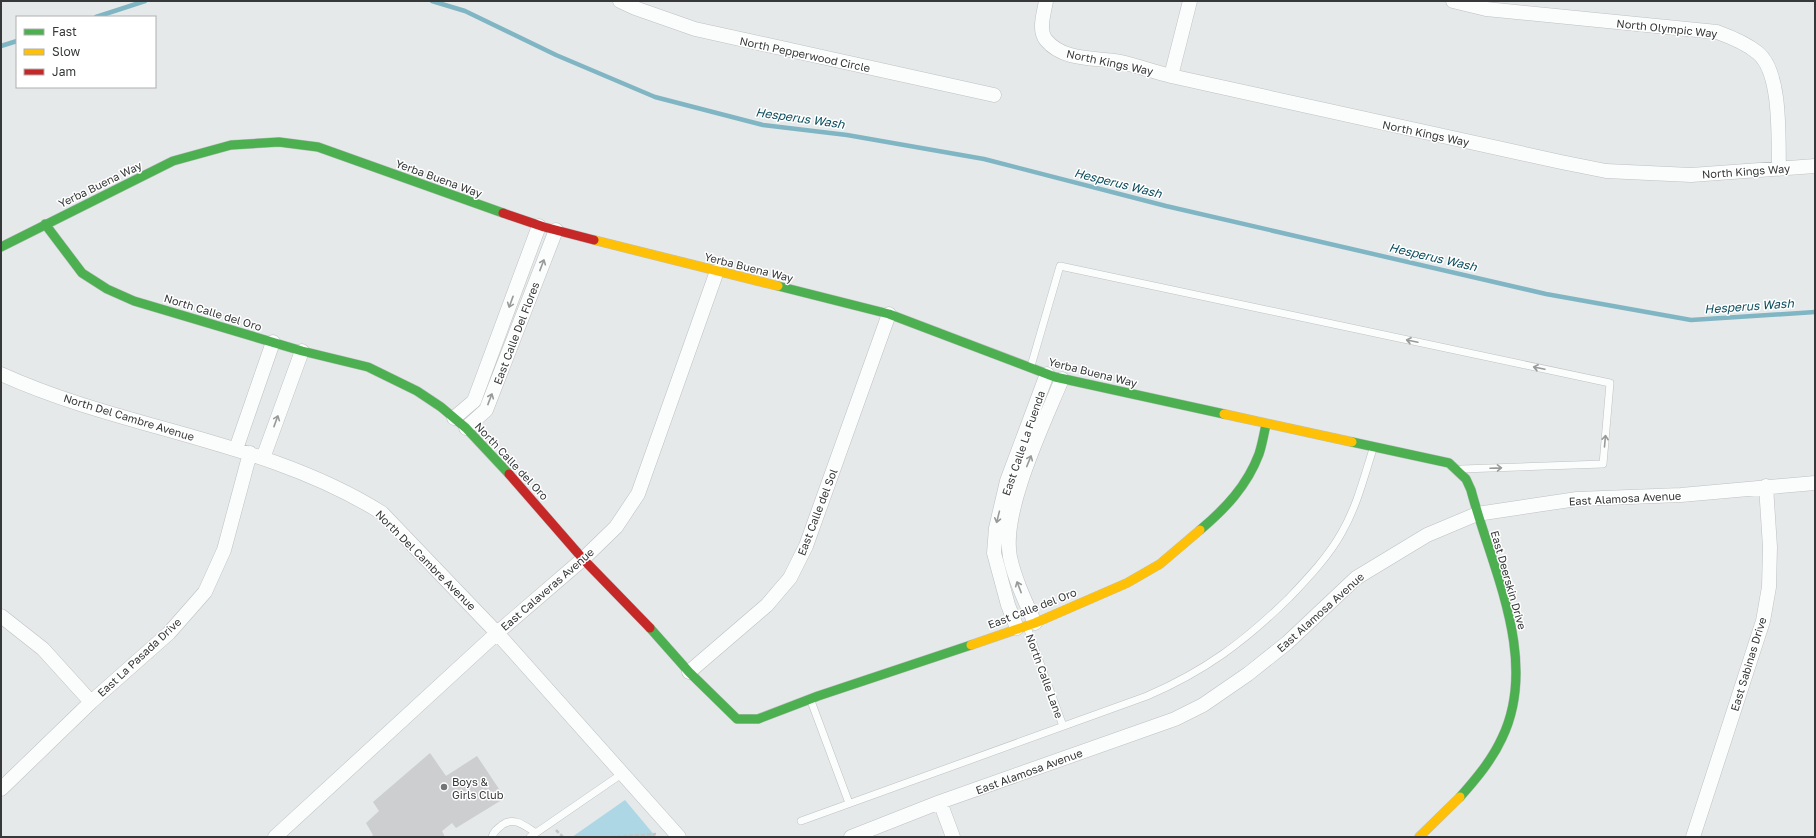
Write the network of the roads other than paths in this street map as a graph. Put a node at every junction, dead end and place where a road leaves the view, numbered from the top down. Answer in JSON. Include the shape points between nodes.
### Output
{"nodes":[{"id":1,"x":620,"y":1,"type":"edge"},
{"id":2,"x":1046,"y":1,"type":"edge"},
{"id":3,"x":1190,"y":1,"type":"edge"},
{"id":4,"x":1453,"y":1,"type":"edge"},
{"id":5,"x":1171,"y":76,"type":"junction"},
{"id":6,"x":994,"y":95,"type":"dead end"},
{"id":7,"x":1815,"y":166,"type":"edge"},
{"id":8,"x":1780,"y":169,"type":"junction"},
{"id":9,"x":45,"y":224,"type":"junction"},
{"id":10,"x":539,"y":226,"type":"junction"},
{"id":11,"x":556,"y":230,"type":"junction"},
{"id":12,"x":1,"y":247,"type":"edge"},
{"id":13,"x":717,"y":271,"type":"junction"},
{"id":14,"x":889,"y":314,"type":"junction"},
{"id":15,"x":273,"y":342,"type":"junction"},
{"id":16,"x":302,"y":351,"type":"junction"},
{"id":17,"x":1030,"y":368,"type":"junction"},
{"id":18,"x":1,"y":374,"type":"edge"},
{"id":19,"x":1047,"y":374,"type":"junction"},
{"id":20,"x":1062,"y":379,"type":"junction"},
{"id":21,"x":454,"y":418,"type":"junction"},
{"id":22,"x":1266,"y":424,"type":"junction"},
{"id":23,"x":466,"y":428,"type":"junction"},
{"id":24,"x":1373,"y":447,"type":"junction"},
{"id":25,"x":243,"y":451,"type":"junction"},
{"id":26,"x":263,"y":458,"type":"junction"},
{"id":27,"x":1457,"y":469,"type":"junction"},
{"id":28,"x":1815,"y":483,"type":"edge"},
{"id":29,"x":1766,"y":486,"type":"junction"},
{"id":30,"x":1476,"y":514,"type":"junction"},
{"id":31,"x":583,"y":559,"type":"junction"},
{"id":32,"x":1,"y":616,"type":"edge"},
{"id":33,"x":1026,"y":625,"type":"junction"},
{"id":34,"x":497,"y":633,"type":"junction"},
{"id":35,"x":688,"y":672,"type":"junction"},
{"id":36,"x":810,"y":699,"type":"junction"},
{"id":37,"x":91,"y":702,"type":"junction"},
{"id":38,"x":737,"y":719,"type":"joint"},
{"id":39,"x":1063,"y":726,"type":"junction"},
{"id":40,"x":623,"y":773,"type":"junction"},
{"id":41,"x":1,"y":789,"type":"edge"},
{"id":42,"x":940,"y":802,"type":"junction"},
{"id":43,"x":849,"y":803,"type":"junction"},
{"id":44,"x":801,"y":821,"type":"dead end"},
{"id":45,"x":281,"y":835,"type":"edge"},
{"id":46,"x":533,"y":835,"type":"edge"},
{"id":47,"x":492,"y":837,"type":"edge"},
{"id":48,"x":679,"y":837,"type":"edge"},
{"id":49,"x":851,"y":837,"type":"edge"},
{"id":50,"x":953,"y":837,"type":"edge"},
{"id":51,"x":1419,"y":837,"type":"edge"},
{"id":52,"x":1693,"y":837,"type":"edge"}],
"edges":[{"from":1,"to":6,"type":"street","name":"North Pepperwood Circle","via":[[695,29]]},
{"from":2,"to":5,"type":"street","name":"North Kings Way","via":[[1042,30],[1046,39],[1058,50],[1072,56],[1121,62]]},
{"from":3,"to":5,"type":"street"},
{"from":4,"to":8,"type":"street","name":"North Olympic Way","via":[[1486,9],[1716,32],[1748,46],[1759,53],[1771,75],[1775,94]]},
{"from":5,"to":8,"type":"street","name":"North Kings Way","via":[[1606,171],[1691,175]]},
{"from":7,"to":8,"type":"street","name":"North Kings Way"},
{"from":9,"to":10,"type":"street","name":"Yerba Buena Way","via":[[174,161],[231,145],[279,142],[318,147]]},
{"from":9,"to":12,"type":"street","name":"Yerba Buena Way"},
{"from":9,"to":15,"type":"street","name":"North Calle del Oro","via":[[82,273],[106,289],[134,301]]},
{"from":10,"to":11,"type":"street","name":"Yerba Buena Way"},
{"from":10,"to":21,"type":"street","name":"East Calle Del Flores","one_way":true,"via":[[474,400]]},
{"from":11,"to":13,"type":"street","name":"Yerba Buena Way"},
{"from":23,"to":11,"type":"street","name":"East Calle Del Flores","one_way":true,"via":[[486,410]]},
{"from":13,"to":14,"type":"street","name":"Yerba Buena Way"},
{"from":13,"to":31,"type":"street","name":"East Calaveras Avenue","via":[[638,494],[616,527]]},
{"from":14,"to":17,"type":"street","name":"Yerba Buena Way"},
{"from":14,"to":35,"type":"street","name":"East Calle del Sol","via":[[806,546],[790,578],[767,606]]},
{"from":15,"to":16,"type":"street","name":"North Calle del Oro"},
{"from":15,"to":25,"type":"street","name":"East La Pasada Drive"},
{"from":16,"to":21,"type":"street","name":"North Calle del Oro","via":[[368,367],[417,391]]},
{"from":26,"to":16,"type":"street","one_way":true},
{"from":17,"to":19,"type":"street","name":"Yerba Buena Way"},
{"from":27,"to":17,"type":"lane","one_way":true,"via":[[1603,464],[1610,384],[1060,266]]},
{"from":18,"to":25,"type":"street","name":"North Del Cambre Avenue","via":[[105,412]]},
{"from":19,"to":20,"type":"street","name":"Yerba Buena Way"},
{"from":19,"to":33,"type":"street","name":"East Calle La Fuenda","one_way":true,"via":[[1007,481],[996,528],[994,553],[1008,605]]},
{"from":20,"to":22,"type":"street","name":"Yerba Buena Way"},
{"from":33,"to":20,"type":"street","name":"East Calle La Fuenda","one_way":true,"via":[[1010,555],[1009,527],[1020,484]]},
{"from":21,"to":23,"type":"street","name":"North Calle del Oro"},
{"from":22,"to":24,"type":"street","name":"Yerba Buena Way"},
{"from":22,"to":33,"type":"street","name":"East Calle del Oro","via":[[1259,454],[1233,499],[1189,540],[1160,564],[1127,583]]},
{"from":23,"to":31,"type":"street","name":"North Calle del Oro","via":[[494,456]]},
{"from":24,"to":27,"type":"street","name":"Yerba Buena Way","via":[[1449,463]]},
{"from":24,"to":39,"type":"lane","via":[[1352,511],[1335,543],[1304,582],[1267,619],[1222,656],[1175,684]]},
{"from":25,"to":26,"type":"street","name":"North Del Cambre Avenue"},
{"from":25,"to":37,"type":"street","name":"East La Pasada Drive","via":[[224,550],[204,592],[169,633]]},
{"from":26,"to":34,"type":"street","name":"North Del Cambre Avenue","via":[[338,488],[382,513]]},
{"from":27,"to":30,"type":"street","via":[[1466,479]]},
{"from":28,"to":29,"type":"street","name":"East Alamosa Avenue"},
{"from":29,"to":30,"type":"street","name":"East Alamosa Avenue","via":[[1681,495],[1577,499]]},
{"from":29,"to":52,"type":"street","name":"East Sabinas Drive","via":[[1770,547],[1769,586],[1762,621]]},
{"from":30,"to":42,"type":"street","name":"East Alamosa Avenue","via":[[1428,535],[1356,578],[1287,643],[1248,674],[1175,719]]},
{"from":30,"to":51,"type":"street","name":"East Deerskin Drive","via":[[1511,625],[1517,660],[1509,720],[1497,747],[1476,779],[1447,812]]},
{"from":31,"to":34,"type":"street","name":"East Calaveras Avenue"},
{"from":31,"to":35,"type":"street","name":"North Calle del Oro","via":[[639,616]]},
{"from":32,"to":37,"type":"street","via":[[43,649]]},
{"from":33,"to":36,"type":"street","name":"East Calle del Oro"},
{"from":33,"to":39,"type":"lane","name":"North Calle Lane"},
{"from":34,"to":40,"type":"street","name":"North Del Cambre Avenue"},
{"from":34,"to":45,"type":"street","name":"East Calaveras Avenue"},
{"from":35,"to":38,"type":"street","name":"North Calle del Oro"},
{"from":36,"to":38,"type":"street","name":"East Calle del Oro","via":[[758,719]]},
{"from":36,"to":43,"type":"lane"},
{"from":37,"to":41,"type":"street","name":"East La Pasada Drive"},
{"from":39,"to":43,"type":"lane"},
{"from":40,"to":46,"type":"lane"},
{"from":40,"to":48,"type":"street","name":"North Del Cambre Avenue"},
{"from":42,"to":49,"type":"street","name":"East Alamosa Avenue"},
{"from":42,"to":50,"type":"street"},
{"from":43,"to":44,"type":"lane"},
{"from":46,"to":47,"type":"lane","via":[[518,822],[507,821]]}]}
